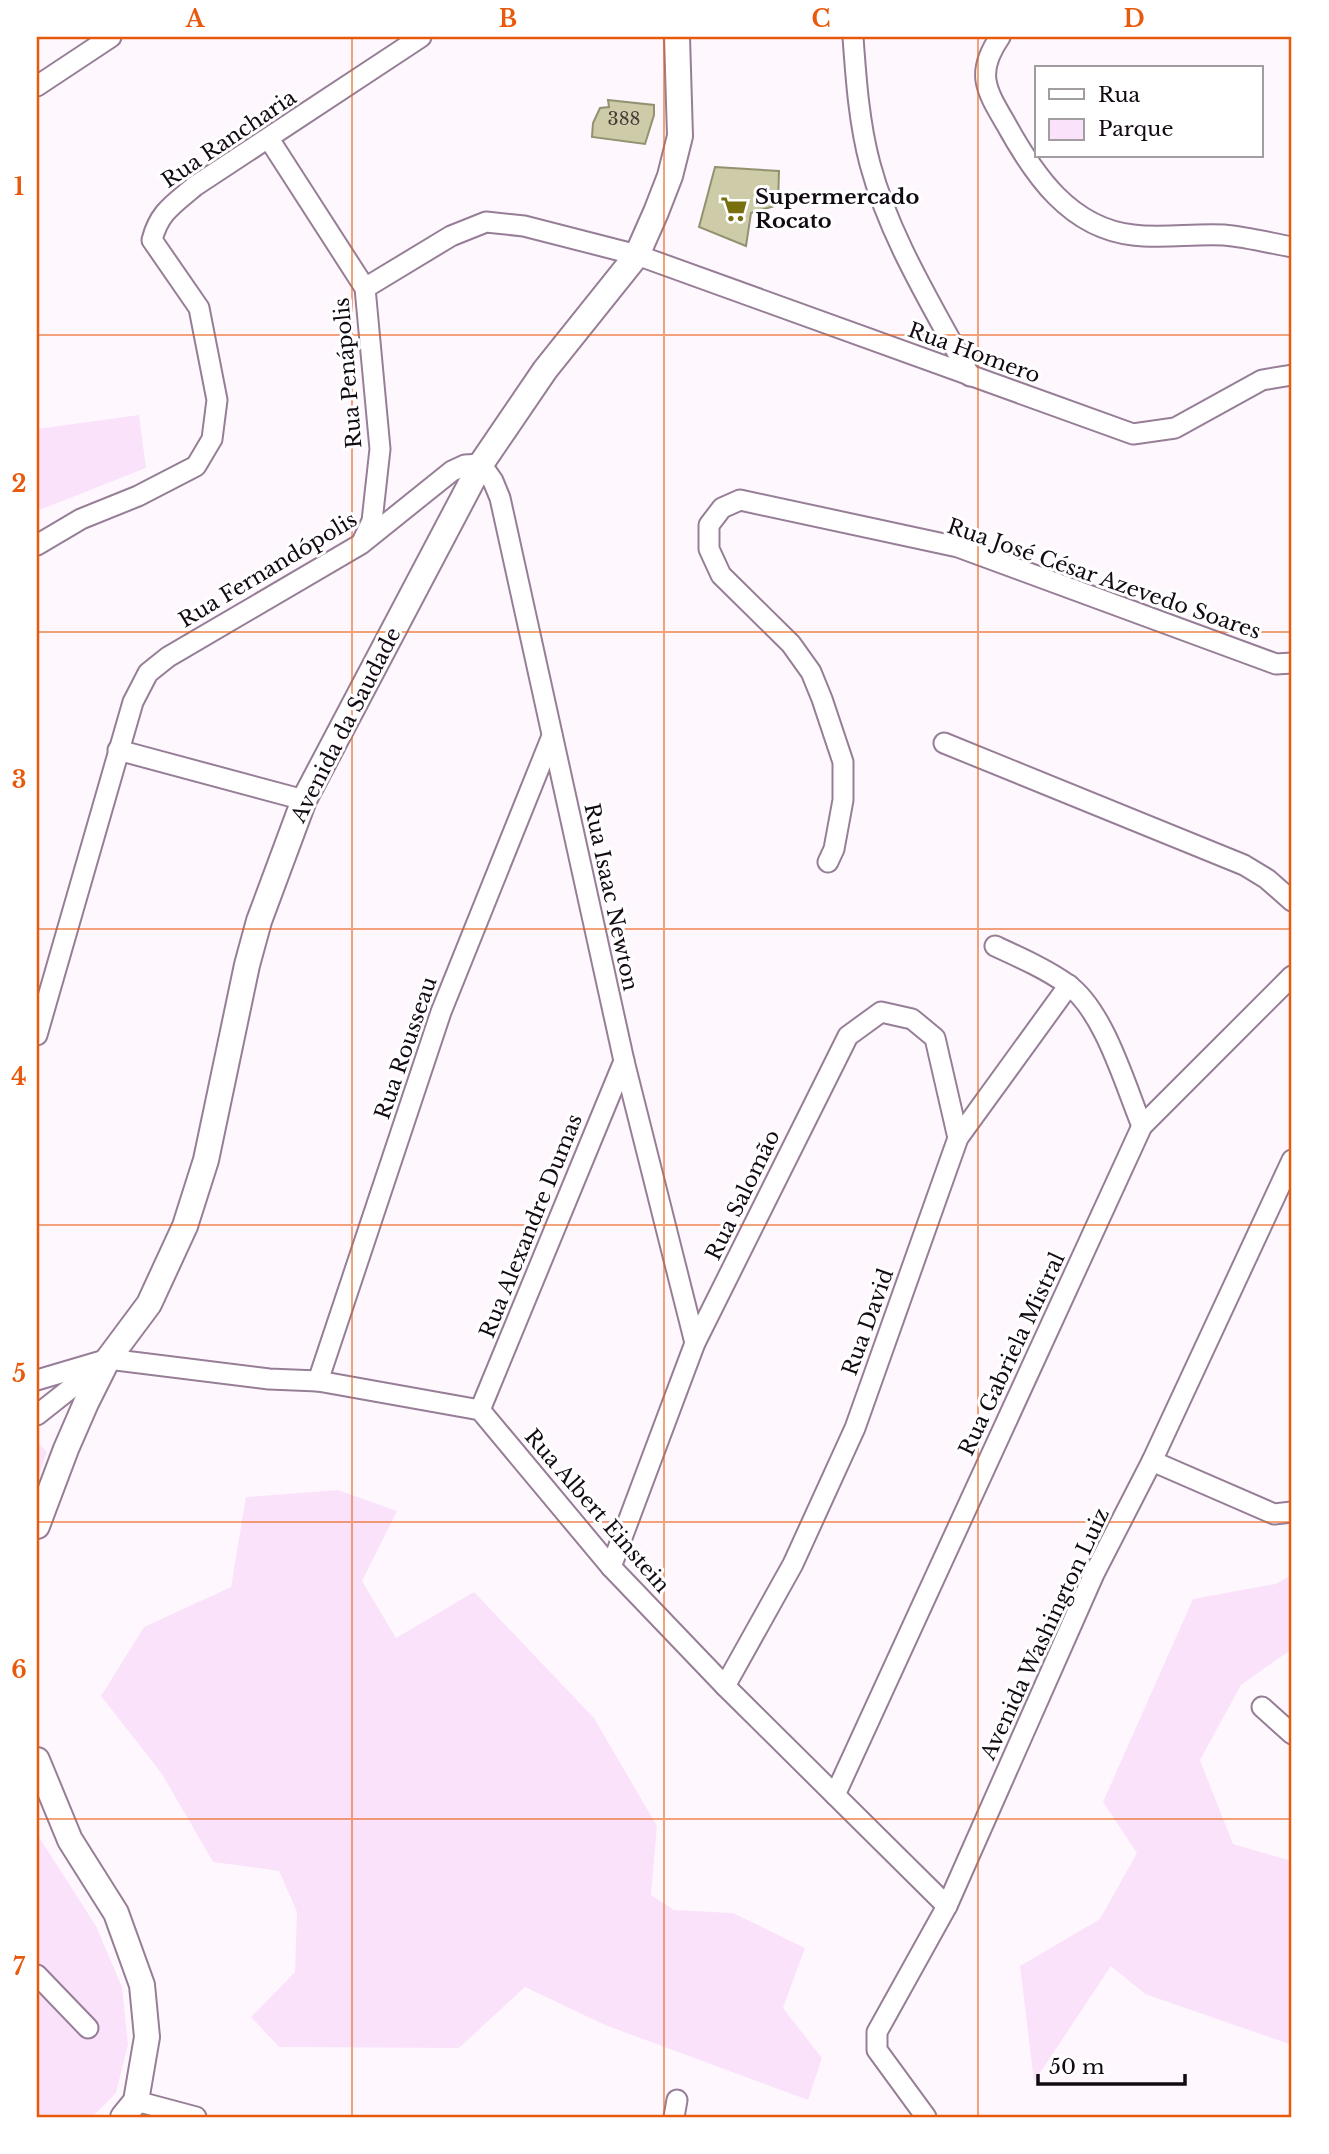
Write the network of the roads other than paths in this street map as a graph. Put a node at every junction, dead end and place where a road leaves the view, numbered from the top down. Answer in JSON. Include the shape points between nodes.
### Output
{"nodes":[{"id":1,"x":111,"y":37,"type":"edge"},
{"id":2,"x":421,"y":37,"type":"edge"},
{"id":3,"x":677,"y":37,"type":"edge"},
{"id":4,"x":853,"y":37,"type":"edge"},
{"id":5,"x":1000,"y":37,"type":"edge"},
{"id":6,"x":37,"y":86,"type":"edge"},
{"id":7,"x":269,"y":139,"type":"junction"},
{"id":8,"x":1292,"y":247,"type":"edge"},
{"id":9,"x":637,"y":255,"type":"junction"},
{"id":10,"x":365,"y":288,"type":"junction"},
{"id":11,"x":1292,"y":375,"type":"edge"},
{"id":12,"x":970,"y":376,"type":"junction"},
{"id":13,"x":481,"y":464,"type":"junction"},
{"id":14,"x":361,"y":544,"type":"junction"},
{"id":15,"x":37,"y":545,"type":"edge"},
{"id":16,"x":1292,"y":663,"type":"edge"},
{"id":17,"x":552,"y":736,"type":"junction"},
{"id":18,"x":944,"y":743,"type":"dead end"},
{"id":19,"x":118,"y":750,"type":"junction"},
{"id":20,"x":304,"y":800,"type":"junction"},
{"id":21,"x":828,"y":862,"type":"dead end"},
{"id":22,"x":1292,"y":901,"type":"edge"},
{"id":23,"x":995,"y":946,"type":"dead end"},
{"id":24,"x":1292,"y":976,"type":"edge"},
{"id":25,"x":1069,"y":985,"type":"junction"},
{"id":26,"x":37,"y":1035,"type":"edge"},
{"id":27,"x":624,"y":1061,"type":"junction"},
{"id":28,"x":1142,"y":1126,"type":"junction"},
{"id":29,"x":958,"y":1138,"type":"junction"},
{"id":30,"x":1292,"y":1160,"type":"edge"},
{"id":31,"x":695,"y":1343,"type":"junction"},
{"id":32,"x":108,"y":1359,"type":"junction"},
{"id":33,"x":37,"y":1380,"type":"edge"},
{"id":34,"x":318,"y":1381,"type":"junction"},
{"id":35,"x":480,"y":1410,"type":"junction"},
{"id":36,"x":37,"y":1415,"type":"edge"},
{"id":37,"x":1152,"y":1461,"type":"junction"},
{"id":38,"x":1292,"y":1512,"type":"edge"},
{"id":39,"x":37,"y":1526,"type":"edge"},
{"id":40,"x":611,"y":1567,"type":"junction"},
{"id":41,"x":725,"y":1686,"type":"junction"},
{"id":42,"x":1262,"y":1706,"type":"dead end"},
{"id":43,"x":1292,"y":1734,"type":"edge"},
{"id":44,"x":37,"y":1760,"type":"edge"},
{"id":45,"x":835,"y":1795,"type":"junction"},
{"id":46,"x":947,"y":1906,"type":"junction"},
{"id":47,"x":37,"y":1975,"type":"edge"},
{"id":48,"x":88,"y":2028,"type":"dead end"},
{"id":49,"x":129,"y":2109,"type":"edge"},
{"id":50,"x":196,"y":2117,"type":"edge"},
{"id":51,"x":926,"y":2117,"type":"edge"}],
"edges":[{"from":1,"to":6,"type":"street"},
{"from":2,"to":7,"type":"street","name":"Rua Rancharia"},
{"from":3,"to":9,"type":"main road","name":"Avenida da Saudade","via":[[680,136],[670,176]]},
{"from":4,"to":12,"type":"street","via":[[870,164],[893,229]]},
{"from":5,"to":8,"type":"street","via":[[984,71],[989,95],[1035,171],[1069,209],[1097,225],[1132,235],[1224,235]]},
{"from":7,"to":10,"type":"street","name":"Rua Penápolis"},
{"from":7,"to":15,"type":"street","name":"Rua Rancharia","via":[[165,211],[152,240],[200,308],[217,400],[212,439],[196,466],[81,519]]},
{"from":9,"to":10,"type":"street","name":"Rua Homero","via":[[524,226],[486,222],[451,236]]},
{"from":9,"to":12,"type":"street","name":"Rua Homero"},
{"from":9,"to":13,"type":"main road","name":"Avenida da Saudade","via":[[545,370]]},
{"from":10,"to":14,"type":"street","name":"Rua Penápolis","via":[[380,449],[372,522]]},
{"from":11,"to":12,"type":"street","name":"Rua Homero","via":[[1262,380],[1175,428],[1133,434]]},
{"from":13,"to":14,"type":"street","name":"Rua Fernandópolis","via":[[465,464],[452,471]]},
{"from":13,"to":17,"type":"street","name":"Rua Isaac Newton","via":[[500,498]]},
{"from":13,"to":20,"type":"main road","name":"Avenida da Saudade"},
{"from":14,"to":19,"type":"street","name":"Rua Fernandópolis","via":[[148,673]]},
{"from":16,"to":21,"type":"street","name":"Rua José César Azevedo Soares","via":[[1276,664],[958,547],[740,500],[722,508],[709,525],[709,549],[721,575],[791,644],[811,672],[822,699],[843,762],[843,800]]},
{"from":17,"to":27,"type":"street","name":"Rua Isaac Newton"},
{"from":17,"to":34,"type":"street","name":"Rua Rousseau","via":[[441,1012]]},
{"from":18,"to":22,"type":"street","via":[[1244,865]]},
{"from":19,"to":20,"type":"street"},
{"from":19,"to":26,"type":"street","name":"Rua Fernandópolis"},
{"from":20,"to":32,"type":"main road","name":"Avenida da Saudade","via":[[258,921],[206,1160],[185,1226],[149,1304]]},
{"from":23,"to":25,"type":"street"},
{"from":24,"to":28,"type":"street","name":"Rua Gabriela Mistral"},
{"from":25,"to":28,"type":"street","via":[[1093,1012],[1109,1042]]},
{"from":25,"to":29,"type":"street","name":"Rua David"},
{"from":27,"to":31,"type":"street","name":"Rua Isaac Newton"},
{"from":27,"to":35,"type":"street","name":"Rua Alexandre Dumas"},
{"from":28,"to":45,"type":"street","name":"Rua Gabriela Mistral"},
{"from":29,"to":31,"type":"street","name":"Rua Salomão","via":[[935,1038],[912,1019],[881,1012],[848,1036]]},
{"from":29,"to":41,"type":"street","name":"Rua David","via":[[855,1428],[793,1564]]},
{"from":30,"to":37,"type":"street","name":"Avenida Washington Luiz"},
{"from":31,"to":40,"type":"street","name":"Rua Salomão"},
{"from":32,"to":33,"type":"street"},
{"from":32,"to":34,"type":"street"},
{"from":32,"to":36,"type":"street"},
{"from":32,"to":39,"type":"main road","name":"Avenida da Saudade"},
{"from":34,"to":35,"type":"street"},
{"from":35,"to":40,"type":"street","name":"Rua Albert Einstein"},
{"from":37,"to":38,"type":"street","via":[[1274,1514]]},
{"from":37,"to":46,"type":"street","name":"Avenida Washington Luiz","via":[[1094,1574]]},
{"from":40,"to":41,"type":"street","name":"Rua Albert Einstein"},
{"from":41,"to":45,"type":"street","name":"Rua Albert Einstein"},
{"from":42,"to":43,"type":"street"},
{"from":44,"to":49,"type":"main road","via":[[70,1840],[116,1913],[142,1986],[147,2036]]},
{"from":45,"to":46,"type":"street","name":"Rua Albert Einstein"},
{"from":46,"to":51,"type":"street","name":"Avenida Washington Luiz","via":[[877,2032],[877,2050]]},
{"from":47,"to":48,"type":"street"},
{"from":49,"to":50,"type":"street"}]}
